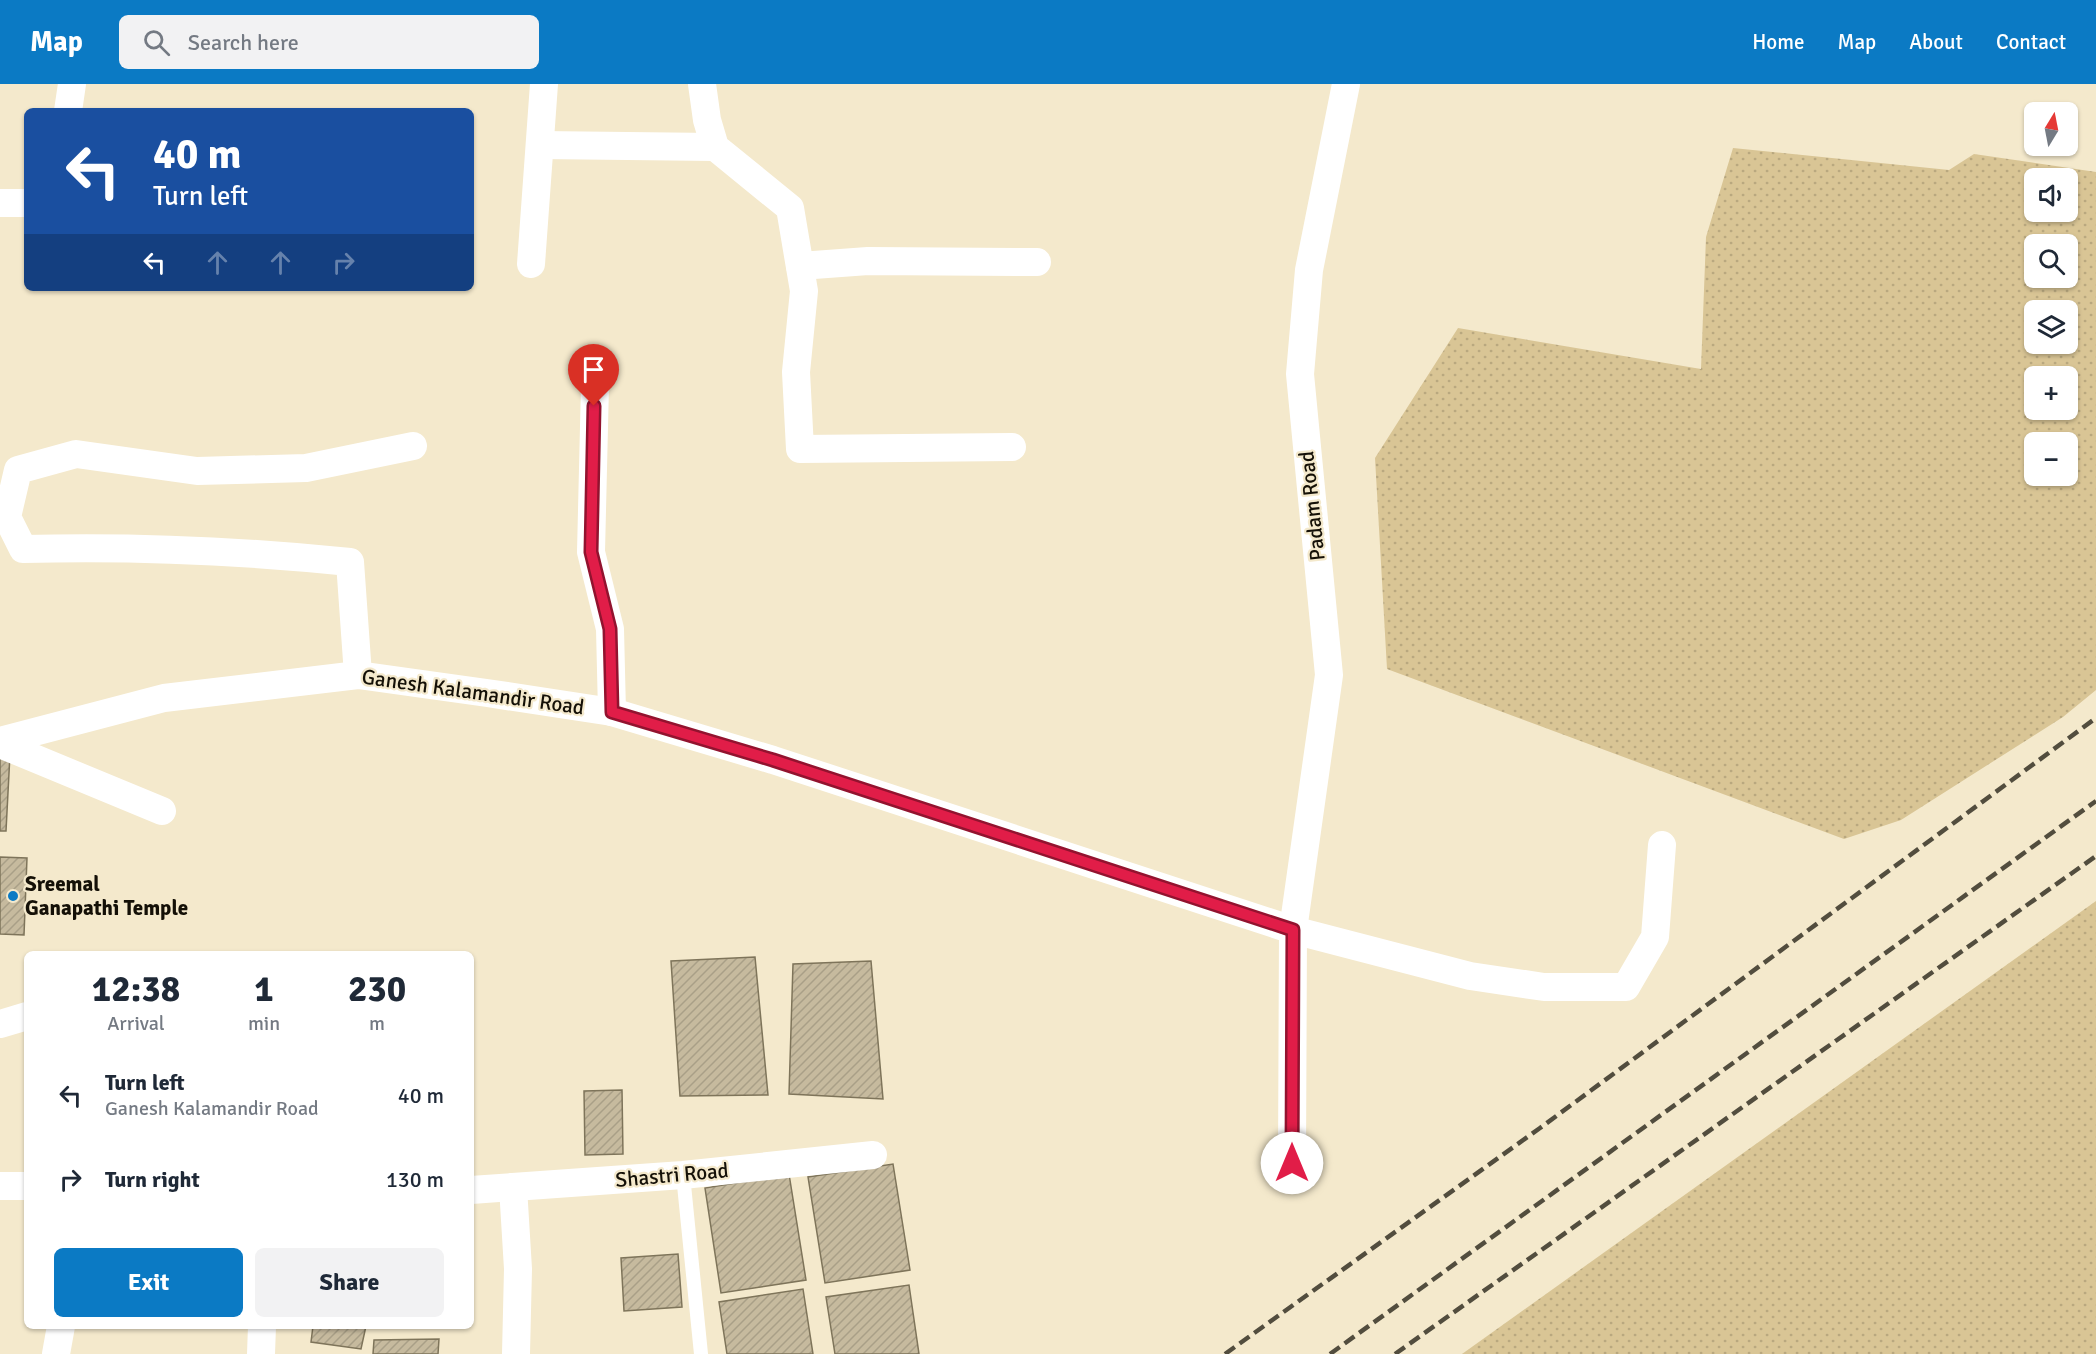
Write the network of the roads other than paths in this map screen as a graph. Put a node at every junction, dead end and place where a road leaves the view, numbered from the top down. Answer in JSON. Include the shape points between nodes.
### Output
{"nodes":[{"id":1,"x":72,"y":84,"type":"edge"},
{"id":2,"x":544,"y":84,"type":"edge"},
{"id":3,"x":702,"y":84,"type":"edge"},
{"id":4,"x":1346,"y":84,"type":"edge"},
{"id":5,"x":68,"y":108,"type":"edge"},
{"id":6,"x":540,"y":145,"type":"junction"},
{"id":7,"x":715,"y":147,"type":"junction"},
{"id":8,"x":0,"y":203,"type":"edge"},
{"id":9,"x":24,"y":203,"type":"edge"},
{"id":10,"x":1037,"y":262,"type":"dead end"},
{"id":11,"x":531,"y":264,"type":"dead end"},
{"id":12,"x":800,"y":266,"type":"junction"},
{"id":13,"x":595,"y":385,"type":"dead end"},
{"id":14,"x":413,"y":446,"type":"dead end"},
{"id":15,"x":1012,"y":447,"type":"dead end"},
{"id":16,"x":358,"y":675,"type":"junction"},
{"id":17,"x":612,"y":712,"type":"junction"},
{"id":18,"x":0,"y":742,"type":"edge"},
{"id":19,"x":162,"y":811,"type":"dead end"},
{"id":20,"x":1662,"y":845,"type":"dead end"},
{"id":21,"x":1293,"y":930,"type":"junction"},
{"id":22,"x":24,"y":1017,"type":"edge"},
{"id":23,"x":0,"y":1024,"type":"edge"},
{"id":24,"x":873,"y":1155,"type":"dead end"},
{"id":25,"x":1292,"y":1163,"type":"dead end"},
{"id":26,"x":683,"y":1175,"type":"junction"},
{"id":27,"x":0,"y":1186,"type":"edge"},
{"id":28,"x":24,"y":1186,"type":"edge"},
{"id":29,"x":513,"y":1187,"type":"junction"},
{"id":30,"x":474,"y":1190,"type":"edge"},
{"id":31,"x":60,"y":1329,"type":"edge"},
{"id":32,"x":262,"y":1329,"type":"edge"},
{"id":33,"x":56,"y":1354,"type":"edge"},
{"id":34,"x":261,"y":1354,"type":"edge"},
{"id":35,"x":516,"y":1354,"type":"edge"},
{"id":36,"x":701,"y":1354,"type":"edge"}],
"edges":[{"from":1,"to":5,"type":"street"},
{"from":2,"to":6,"type":"street"},
{"from":3,"to":7,"type":"street"},
{"from":4,"to":21,"type":"street","name":"Padam Road","via":[[1309,270],[1300,374],[1329,675]]},
{"from":6,"to":7,"type":"street"},
{"from":6,"to":11,"type":"street"},
{"from":7,"to":12,"type":"street","via":[[790,208]]},
{"from":8,"to":9,"type":"street"},
{"from":10,"to":12,"type":"street","via":[[868,261]]},
{"from":12,"to":15,"type":"street","via":[[804,291],[796,372],[800,449]]},
{"from":13,"to":17,"type":"street","via":[[591,552],[610,629]]},
{"from":14,"to":16,"type":"street","via":[[306,468],[197,471],[76,454],[18,470],[7,517],[23,549],[108,547],[350,562]]},
{"from":16,"to":17,"type":"street","name":"Ganesh Kalamandir Road"},
{"from":16,"to":18,"type":"street","name":"Ganesh Kalamandir Road","via":[[164,698]]},
{"from":17,"to":21,"type":"street","name":"Ganesh Kalamandir Road","via":[[773,760]]},
{"from":18,"to":19,"type":"street"},
{"from":20,"to":21,"type":"street","name":"Ganesh Kalamandir Road","via":[[1655,937],[1626,987],[1544,987],[1470,976]]},
{"from":21,"to":25,"type":"street","name":"Padam Road"},
{"from":22,"to":23,"type":"street"},
{"from":24,"to":26,"type":"street","name":"Shastri Road"},
{"from":26,"to":29,"type":"street","name":"Shastri Road"},
{"from":26,"to":36,"type":"lane"},
{"from":27,"to":28,"type":"street"},
{"from":29,"to":30,"type":"street","name":"Shastri Road"},
{"from":29,"to":35,"type":"street","via":[[518,1269]]},
{"from":31,"to":33,"type":"street"},
{"from":32,"to":34,"type":"street"}]}
